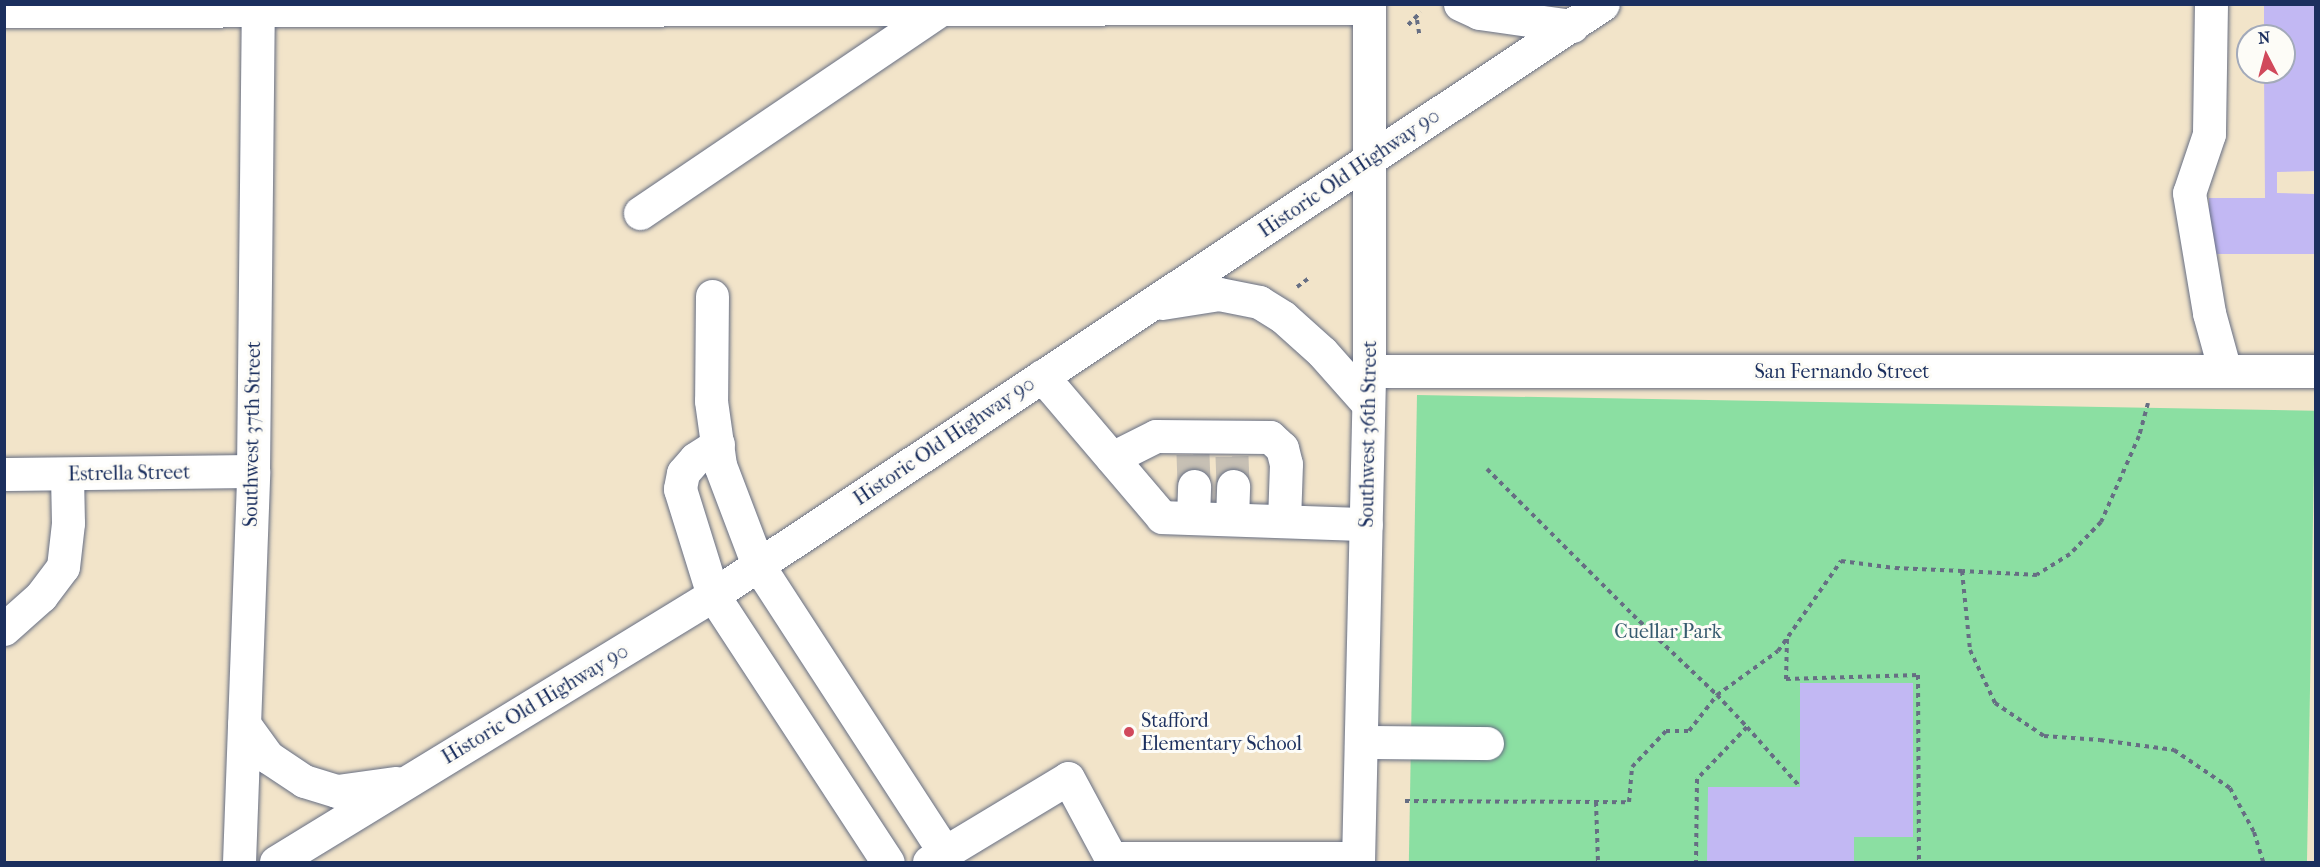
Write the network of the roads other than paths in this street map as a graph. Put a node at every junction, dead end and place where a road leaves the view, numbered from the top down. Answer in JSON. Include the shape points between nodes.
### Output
{"nodes":[{"id":1,"x":1460,"y":4,"type":"edge"},
{"id":2,"x":1603,"y":4,"type":"edge"},
{"id":3,"x":2211,"y":4,"type":"edge"},
{"id":4,"x":1369,"y":6,"type":"edge"},
{"id":5,"x":258,"y":8,"type":"edge"},
{"id":6,"x":941,"y":9,"type":"junction"},
{"id":7,"x":4,"y":11,"type":"edge"},
{"id":8,"x":1572,"y":26,"type":"junction"},
{"id":9,"x":1370,"y":158,"type":"junction"},
{"id":10,"x":640,"y":213,"type":"dead end"},
{"id":11,"x":712,"y":296,"type":"dead end"},
{"id":12,"x":1148,"y":305,"type":"junction"},
{"id":13,"x":1369,"y":371,"type":"junction"},
{"id":14,"x":2225,"y":371,"type":"junction"},
{"id":15,"x":2316,"y":371,"type":"edge"},
{"id":16,"x":1042,"y":376,"type":"junction"},
{"id":17,"x":1368,"y":404,"type":"junction"},
{"id":18,"x":718,"y":444,"type":"junction"},
{"id":19,"x":1112,"y":458,"type":"junction"},
{"id":20,"x":1232,"y":460,"type":"junction"},
{"id":21,"x":253,"y":471,"type":"junction"},
{"id":22,"x":4,"y":474,"type":"edge"},
{"id":23,"x":67,"y":474,"type":"junction"},
{"id":24,"x":1194,"y":486,"type":"tunnel mouth"},
{"id":25,"x":1193,"y":518,"type":"junction"},
{"id":26,"x":1233,"y":519,"type":"junction"},
{"id":27,"x":1284,"y":521,"type":"junction"},
{"id":28,"x":1366,"y":524,"type":"junction"},
{"id":29,"x":758,"y":565,"type":"junction"},
{"id":30,"x":713,"y":595,"type":"junction"},
{"id":31,"x":4,"y":629,"type":"edge"},
{"id":32,"x":244,"y":724,"type":"junction"},
{"id":33,"x":1360,"y":742,"type":"junction"},
{"id":34,"x":1487,"y":743,"type":"dead end"},
{"id":35,"x":410,"y":781,"type":"junction"},
{"id":36,"x":937,"y":858,"type":"edge"},
{"id":37,"x":1112,"y":860,"type":"edge"},
{"id":38,"x":1358,"y":860,"type":"edge"},
{"id":39,"x":239,"y":862,"type":"edge"},
{"id":40,"x":276,"y":862,"type":"edge"},
{"id":41,"x":888,"y":862,"type":"edge"}],
"edges":[{"from":1,"to":8,"type":"street","via":[[1479,13]]},
{"from":2,"to":8,"type":"street","name":"Historic Old Highway 90"},
{"from":3,"to":14,"type":"street","via":[[2210,134],[2188,193],[2209,313]]},
{"from":4,"to":6,"type":"street"},
{"from":4,"to":9,"type":"street","name":"Southwest 36th Street"},
{"from":5,"to":6,"type":"street"},
{"from":5,"to":7,"type":"street"},
{"from":5,"to":21,"type":"street","name":"Southwest 37th Street"},
{"from":6,"to":10,"type":"street"},
{"from":8,"to":9,"type":"street","name":"Historic Old Highway 90"},
{"from":9,"to":12,"type":"street","name":"Historic Old Highway 90"},
{"from":9,"to":13,"type":"street","name":"Southwest 36th Street"},
{"from":11,"to":18,"type":"street","via":[[711,401]]},
{"from":12,"to":16,"type":"street","name":"Historic Old Highway 90"},
{"from":12,"to":17,"type":"street","via":[[1219,294],[1259,302],[1283,317],[1322,352]]},
{"from":13,"to":14,"type":"street","name":"San Fernando Street"},
{"from":13,"to":17,"type":"street","name":"Southwest 36th Street"},
{"from":14,"to":15,"type":"street","name":"San Fernando Street"},
{"from":16,"to":19,"type":"street"},
{"from":16,"to":29,"type":"street","name":"Historic Old Highway 90"},
{"from":17,"to":28,"type":"street","name":"Southwest 36th Street"},
{"from":18,"to":29,"type":"street","via":[[720,465]]},
{"from":18,"to":30,"type":"street","via":[[683,472],[680,489]]},
{"from":19,"to":20,"type":"street","via":[[1156,436]]},
{"from":19,"to":25,"type":"street","via":[[1162,517]]},
{"from":20,"to":26,"type":"street"},
{"from":20,"to":27,"type":"street","via":[[1270,437],[1282,448],[1286,464]]},
{"from":21,"to":23,"type":"street","name":"Estrella Street"},
{"from":21,"to":32,"type":"street","name":"Southwest 37th Street"},
{"from":22,"to":23,"type":"street","name":"Estrella Street"},
{"from":23,"to":31,"type":"street","via":[[68,523],[63,567],[41,596]]},
{"from":24,"to":25,"type":"street"},
{"from":25,"to":26,"type":"street"},
{"from":26,"to":27,"type":"street"},
{"from":27,"to":28,"type":"street"},
{"from":28,"to":33,"type":"street","name":"Southwest 36th Street"},
{"from":29,"to":30,"type":"street","name":"Historic Old Highway 90"},
{"from":29,"to":36,"type":"street"},
{"from":30,"to":35,"type":"street","name":"Historic Old Highway 90"},
{"from":30,"to":41,"type":"street"},
{"from":32,"to":35,"type":"street","via":[[268,757],[304,780],[337,790]]},
{"from":32,"to":39,"type":"street","name":"Southwest 37th Street"},
{"from":33,"to":34,"type":"street"},
{"from":33,"to":38,"type":"street","name":"Southwest 36th Street"},
{"from":35,"to":40,"type":"street","name":"Historic Old Highway 90"},
{"from":36,"to":37,"type":"street","via":[[1068,778]]},
{"from":37,"to":38,"type":"street"}]}
